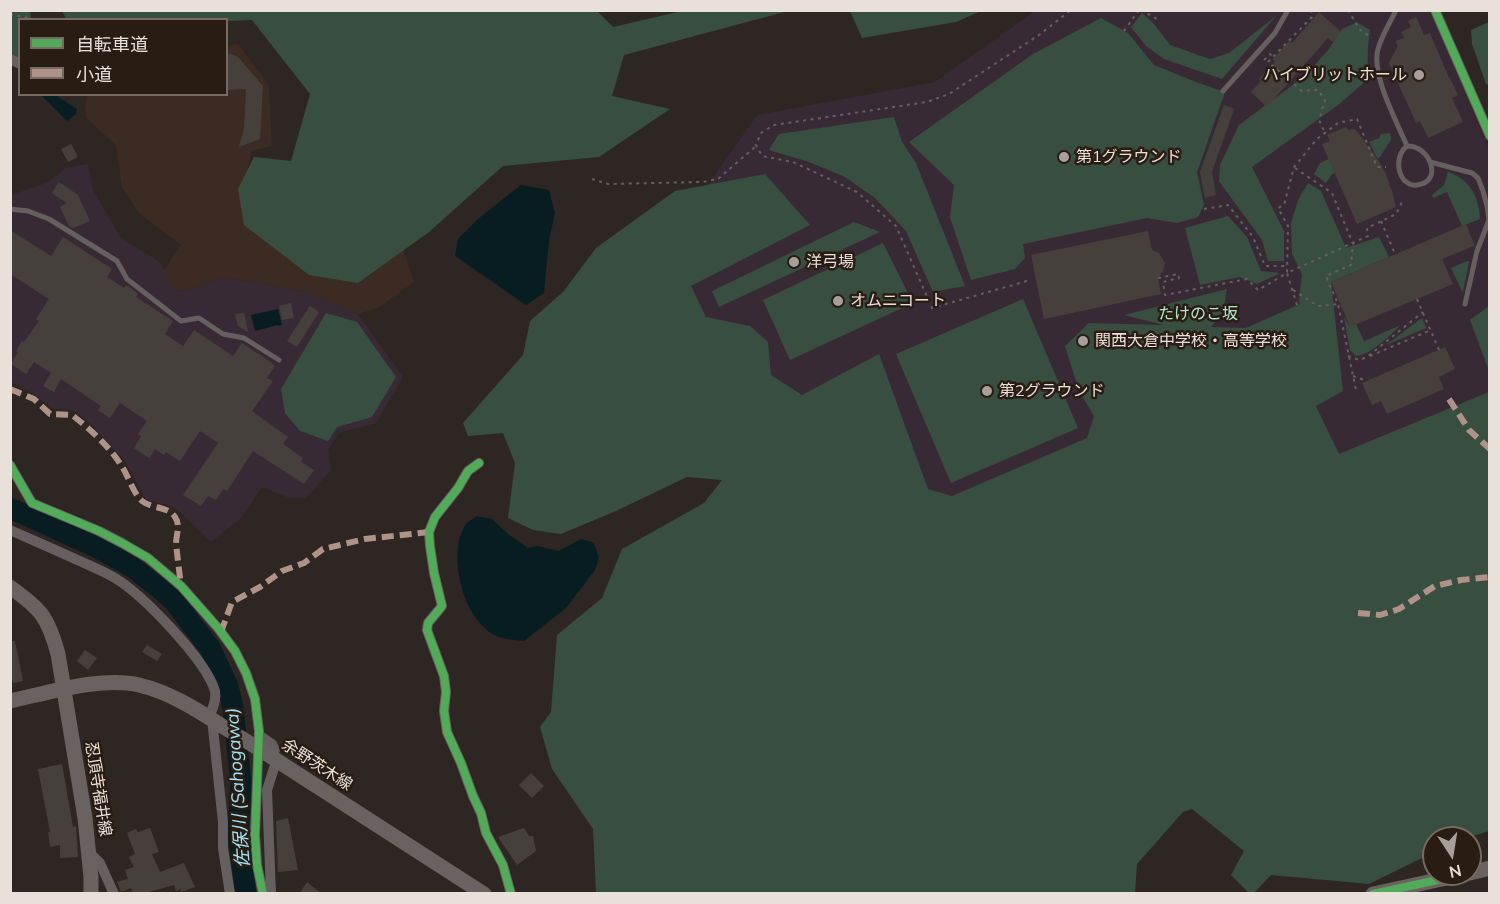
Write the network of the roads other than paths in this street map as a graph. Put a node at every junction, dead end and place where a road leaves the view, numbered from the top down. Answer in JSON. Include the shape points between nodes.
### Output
{"nodes":[{"id":1,"x":1288,"y":10,"type":"edge"},
{"id":2,"x":1396,"y":10,"type":"edge"},
{"id":3,"x":1435,"y":10,"type":"edge"},
{"id":4,"x":1223,"y":91,"type":"dead end"},
{"id":5,"x":1490,"y":136,"type":"edge"},
{"id":6,"x":1407,"y":146,"type":"junction"},
{"id":7,"x":1430,"y":162,"type":"junction"},
{"id":8,"x":10,"y":209,"type":"edge"},
{"id":9,"x":1465,"y":304,"type":"dead end"},
{"id":10,"x":279,"y":360,"type":"dead end"},
{"id":11,"x":479,"y":464,"type":"dead end"},
{"id":12,"x":10,"y":465,"type":"edge"},
{"id":13,"x":10,"y":530,"type":"edge"},
{"id":14,"x":10,"y":587,"type":"edge"},
{"id":15,"x":64,"y":689,"type":"junction"},
{"id":16,"x":10,"y":701,"type":"edge"},
{"id":17,"x":215,"y":721,"type":"junction"},
{"id":18,"x":264,"y":745,"type":"junction"},
{"id":19,"x":274,"y":768,"type":"dead end"},
{"id":20,"x":89,"y":852,"type":"junction"},
{"id":21,"x":1422,"y":883,"type":"edge"},
{"id":22,"x":91,"y":894,"type":"edge"},
{"id":23,"x":114,"y":894,"type":"edge"},
{"id":24,"x":230,"y":894,"type":"edge"},
{"id":25,"x":263,"y":894,"type":"edge"},
{"id":26,"x":271,"y":894,"type":"edge"},
{"id":27,"x":484,"y":894,"type":"edge"},
{"id":28,"x":511,"y":894,"type":"edge"},
{"id":29,"x":1373,"y":894,"type":"edge"}],
"edges":[{"from":1,"to":4,"type":"lane","via":[[1275,33]]},
{"from":2,"to":6,"type":"lane","via":[[1377,50],[1377,60],[1380,82]]},
{"from":3,"to":5,"type":"street"},
{"from":6,"to":7,"type":"lane","via":[[1423,151]]},
{"from":6,"to":7,"type":"lane","via":[[1400,154],[1399,164],[1408,183],[1419,185],[1429,180]]},
{"from":7,"to":9,"type":"lane","via":[[1473,172],[1483,191],[1489,220],[1477,251]]},
{"from":8,"to":10,"type":"lane","via":[[49,219],[117,261],[127,279],[181,321],[199,318],[223,334],[244,338]]},
{"from":11,"to":28,"type":"street","via":[[468,471],[435,517],[429,532],[442,606],[427,630],[444,676],[447,732],[503,865]]},
{"from":12,"to":18,"type":"street","via":[[32,503],[122,543],[148,558],[181,586],[235,651],[255,699]]},
{"from":13,"to":17,"type":"street","via":[[114,577],[133,590],[207,674],[215,692]]},
{"from":14,"to":15,"type":"main road","via":[[33,604],[48,623]]},
{"from":15,"to":16,"type":"main road","name":"余野茨木線"},
{"from":15,"to":17,"type":"main road","name":"余野茨木線","via":[[114,682],[137,685],[182,701]]},
{"from":15,"to":20,"type":"main road","name":"忍頂寺福井線"},
{"from":17,"to":18,"type":"main road","name":"余野茨木線","bridge":true},
{"from":17,"to":24,"type":"street","via":[[223,848]]},
{"from":18,"to":25,"type":"street","via":[[255,835]]},
{"from":18,"to":27,"type":"main road","name":"余野茨木線"},
{"from":19,"to":26,"type":"street","via":[[267,790]]},
{"from":20,"to":22,"type":"main road","name":"忍頂寺福井線"},
{"from":20,"to":23,"type":"street","via":[[100,863]]},
{"from":21,"to":29,"type":"main road"}]}
